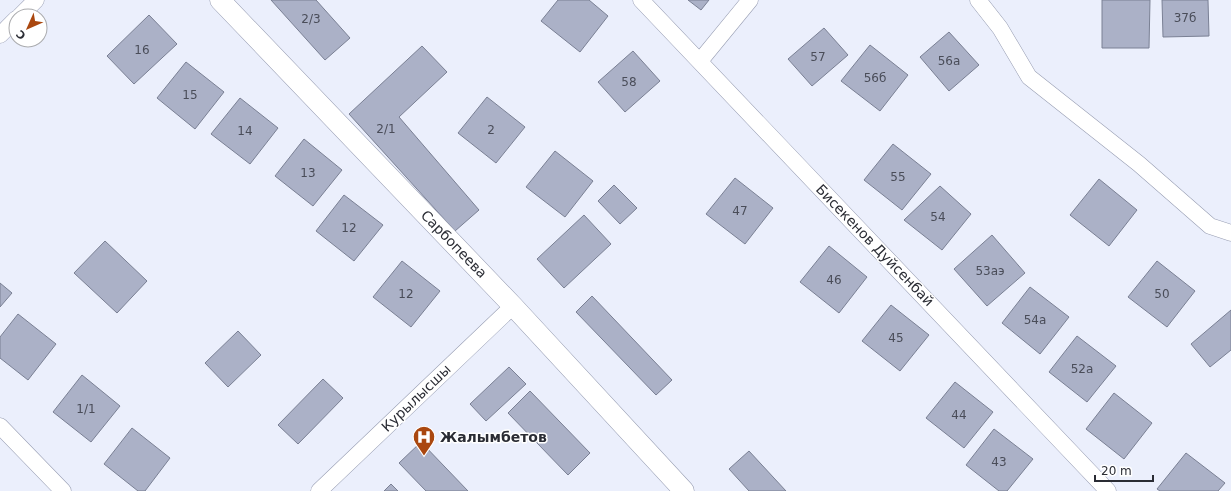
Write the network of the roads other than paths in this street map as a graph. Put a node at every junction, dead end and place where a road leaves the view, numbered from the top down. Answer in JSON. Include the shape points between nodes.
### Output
{"nodes":[{"id":1,"x":36,"y":0,"type":"edge"},
{"id":2,"x":220,"y":0,"type":"edge"},
{"id":3,"x":640,"y":0,"type":"edge"},
{"id":4,"x":750,"y":0,"type":"edge"},
{"id":5,"x":978,"y":0,"type":"edge"},
{"id":6,"x":28,"y":8,"type":"edge"},
{"id":7,"x":8,"y":28,"type":"edge"},
{"id":8,"x":0,"y":35,"type":"edge"},
{"id":9,"x":700,"y":61,"type":"junction"},
{"id":10,"x":1231,"y":233,"type":"edge"},
{"id":11,"x":513,"y":306,"type":"junction"},
{"id":12,"x":0,"y":426,"type":"edge"},
{"id":13,"x":63,"y":491,"type":"edge"},
{"id":14,"x":318,"y":491,"type":"edge"},
{"id":15,"x":684,"y":491,"type":"edge"},
{"id":16,"x":1108,"y":491,"type":"edge"}],
"edges":[{"from":1,"to":6,"type":"street"},
{"from":2,"to":11,"type":"street","name":"Сарбопеева"},
{"from":3,"to":9,"type":"street","name":"Бисекенов Дуйсенбай"},
{"from":4,"to":9,"type":"street"},
{"from":5,"to":10,"type":"street","via":[[1000,28],[1030,77],[1139,164],[1210,226]]},
{"from":7,"to":8,"type":"street"},
{"from":9,"to":16,"type":"street","name":"Бисекенов Дуйсенбай"},
{"from":11,"to":14,"type":"street","name":"Курылысшы"},
{"from":11,"to":15,"type":"street","name":"Сарбопеева"},
{"from":12,"to":13,"type":"street"}]}
